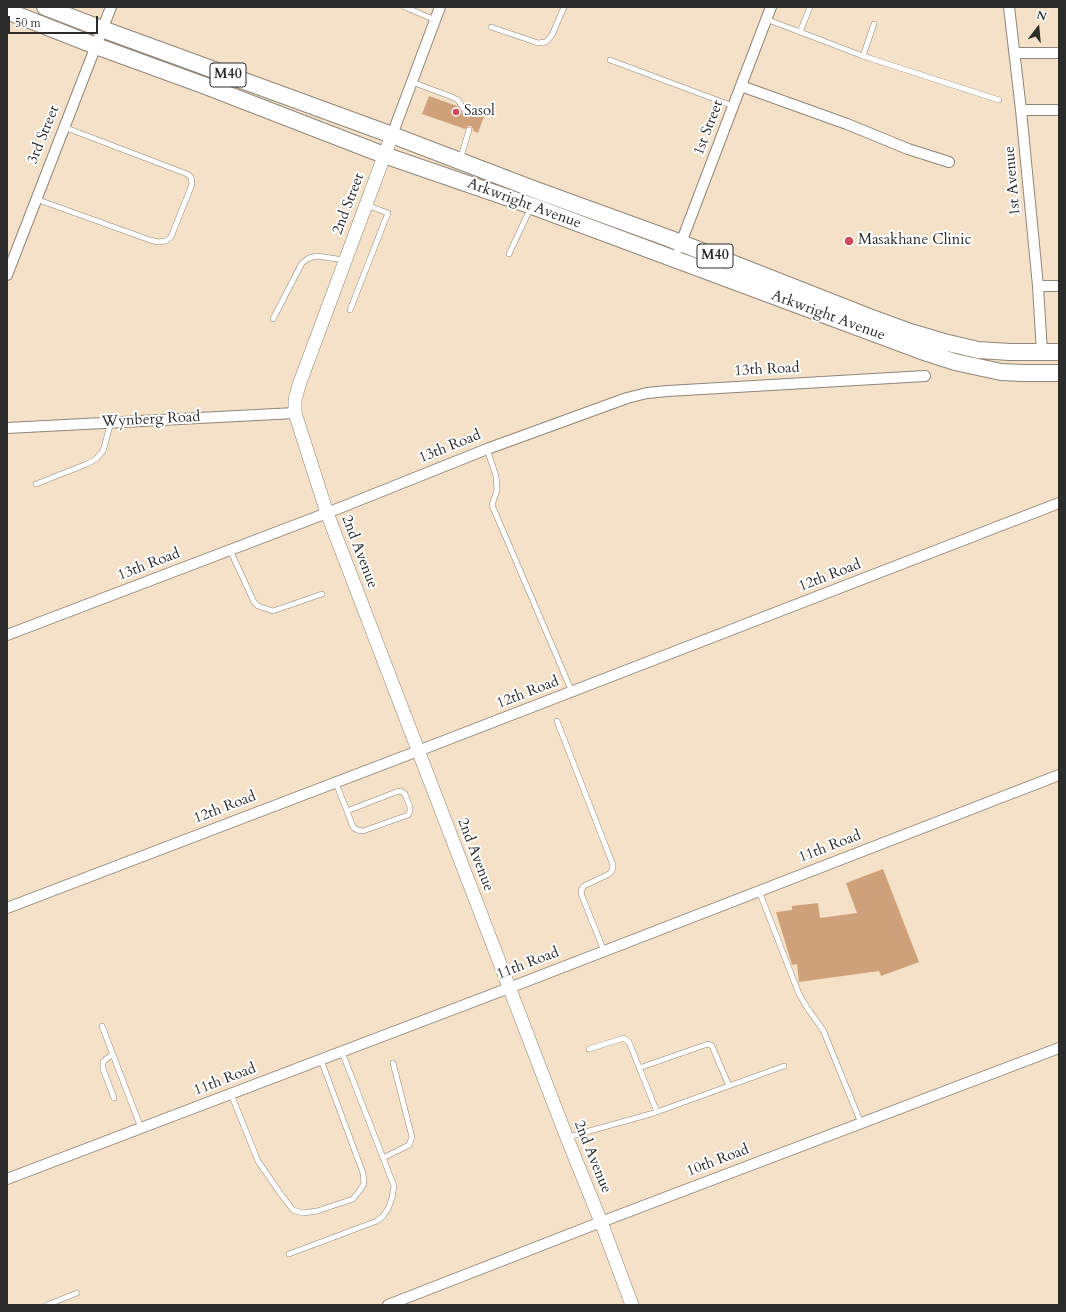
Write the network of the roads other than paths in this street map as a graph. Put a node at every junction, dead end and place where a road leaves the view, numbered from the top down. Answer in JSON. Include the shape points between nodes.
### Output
{"nodes":[{"id":1,"x":45,"y":7,"type":"edge"},
{"id":2,"x":111,"y":7,"type":"edge"},
{"id":3,"x":405,"y":7,"type":"edge"},
{"id":4,"x":440,"y":7,"type":"edge"},
{"id":5,"x":564,"y":7,"type":"edge"},
{"id":6,"x":771,"y":7,"type":"edge"},
{"id":7,"x":810,"y":7,"type":"edge"},
{"id":8,"x":1009,"y":7,"type":"edge"},
{"id":9,"x":7,"y":11,"type":"edge"},
{"id":10,"x":435,"y":20,"type":"junction"},
{"id":11,"x":766,"y":20,"type":"junction"},
{"id":12,"x":874,"y":24,"type":"dead end"},
{"id":13,"x":491,"y":27,"type":"dead end"},
{"id":14,"x":102,"y":29,"type":"junction"},
{"id":15,"x":800,"y":32,"type":"junction"},
{"id":16,"x":96,"y":46,"type":"junction"},
{"id":17,"x":1015,"y":53,"type":"junction"},
{"id":18,"x":1059,"y":53,"type":"edge"},
{"id":19,"x":863,"y":56,"type":"junction"},
{"id":20,"x":610,"y":60,"type":"dead end"},
{"id":21,"x":412,"y":82,"type":"junction"},
{"id":22,"x":741,"y":86,"type":"junction"},
{"id":23,"x":999,"y":100,"type":"dead end"},
{"id":24,"x":733,"y":106,"type":"junction"},
{"id":25,"x":464,"y":109,"type":"dead end"},
{"id":26,"x":1021,"y":110,"type":"junction"},
{"id":27,"x":1059,"y":110,"type":"edge"},
{"id":28,"x":64,"y":127,"type":"junction"},
{"id":29,"x":469,"y":130,"type":"dead end"},
{"id":30,"x":392,"y":135,"type":"junction"},
{"id":31,"x":384,"y":155,"type":"junction"},
{"id":32,"x":460,"y":161,"type":"junction"},
{"id":33,"x":949,"y":162,"type":"dead end"},
{"id":34,"x":36,"y":199,"type":"junction"},
{"id":35,"x":366,"y":205,"type":"junction"},
{"id":36,"x":532,"y":206,"type":"junction"},
{"id":37,"x":681,"y":243,"type":"junction"},
{"id":38,"x":509,"y":254,"type":"dead end"},
{"id":39,"x":675,"y":259,"type":"junction"},
{"id":40,"x":344,"y":260,"type":"junction"},
{"id":41,"x":7,"y":275,"type":"edge"},
{"id":42,"x":1038,"y":286,"type":"junction"},
{"id":43,"x":1059,"y":286,"type":"edge"},
{"id":44,"x":350,"y":310,"type":"dead end"},
{"id":45,"x":273,"y":319,"type":"dead end"},
{"id":46,"x":1059,"y":352,"type":"edge"},
{"id":47,"x":1042,"y":353,"type":"junction"},
{"id":48,"x":1053,"y":373,"type":"edge"},
{"id":49,"x":925,"y":376,"type":"dead end"},
{"id":50,"x":295,"y":413,"type":"junction"},
{"id":51,"x":112,"y":422,"type":"junction"},
{"id":52,"x":7,"y":428,"type":"edge"},
{"id":53,"x":487,"y":449,"type":"junction"},
{"id":54,"x":36,"y":484,"type":"dead end"},
{"id":55,"x":1059,"y":503,"type":"edge"},
{"id":56,"x":327,"y":513,"type":"junction"},
{"id":57,"x":230,"y":550,"type":"junction"},
{"id":58,"x":322,"y":594,"type":"dead end"},
{"id":59,"x":7,"y":635,"type":"edge"},
{"id":60,"x":572,"y":692,"type":"junction"},
{"id":61,"x":557,"y":721,"type":"dead end"},
{"id":62,"x":418,"y":751,"type":"junction"},
{"id":63,"x":1059,"y":775,"type":"edge"},
{"id":64,"x":336,"y":783,"type":"junction"},
{"id":65,"x":347,"y":811,"type":"junction"},
{"id":66,"x":759,"y":891,"type":"junction"},
{"id":67,"x":7,"y":908,"type":"edge"},
{"id":68,"x":604,"y":951,"type":"junction"},
{"id":69,"x":509,"y":988,"type":"junction"},
{"id":70,"x":102,"y":1026,"type":"dead end"},
{"id":71,"x":1059,"y":1048,"type":"edge"},
{"id":72,"x":589,"y":1049,"type":"dead end"},
{"id":73,"x":342,"y":1052,"type":"junction"},
{"id":74,"x":113,"y":1054,"type":"junction"},
{"id":75,"x":321,"y":1060,"type":"junction"},
{"id":76,"x":393,"y":1063,"type":"dead end"},
{"id":77,"x":784,"y":1066,"type":"dead end"},
{"id":78,"x":639,"y":1068,"type":"junction"},
{"id":79,"x":729,"y":1086,"type":"junction"},
{"id":80,"x":231,"y":1094,"type":"junction"},
{"id":81,"x":114,"y":1098,"type":"dead end"},
{"id":82,"x":657,"y":1112,"type":"junction"},
{"id":83,"x":861,"y":1123,"type":"junction"},
{"id":84,"x":141,"y":1128,"type":"junction"},
{"id":85,"x":567,"y":1138,"type":"junction"},
{"id":86,"x":383,"y":1158,"type":"junction"},
{"id":87,"x":7,"y":1180,"type":"edge"},
{"id":88,"x":601,"y":1222,"type":"junction"},
{"id":89,"x":289,"y":1254,"type":"dead end"},
{"id":90,"x":77,"y":1293,"type":"dead end"},
{"id":91,"x":47,"y":1305,"type":"edge"},
{"id":92,"x":388,"y":1305,"type":"edge"},
{"id":93,"x":632,"y":1305,"type":"edge"}],
"edges":[{"from":1,"to":14,"type":"main road","name":"Arkwright Avenue","number":"M40"},
{"from":2,"to":14,"type":"street","name":"3rd Street"},
{"from":3,"to":10,"type":"lane"},
{"from":4,"to":10,"type":"street","name":"2nd Street"},
{"from":5,"to":13,"type":"lane","via":[[552,35],[546,42],[538,43]]},
{"from":6,"to":11,"type":"street","name":"1st Street"},
{"from":7,"to":15,"type":"lane"},
{"from":8,"to":17,"type":"street","name":"1st Avenue"},
{"from":9,"to":16,"type":"main road","name":"Arkwright Avenue","number":"M40"},
{"from":10,"to":21,"type":"street","name":"2nd Street"},
{"from":11,"to":15,"type":"lane"},
{"from":11,"to":22,"type":"street","name":"1st Street"},
{"from":12,"to":19,"type":"lane"},
{"from":14,"to":16,"type":"street","name":"3rd Street"},
{"from":14,"to":30,"type":"main road","name":"Arkwright Avenue","number":"M40"},
{"from":15,"to":19,"type":"lane"},
{"from":16,"to":28,"type":"street","name":"3rd Street"},
{"from":16,"to":31,"type":"main road","name":"Arkwright Avenue","number":"M40"},
{"from":17,"to":18,"type":"street"},
{"from":17,"to":26,"type":"street","name":"1st Avenue"},
{"from":19,"to":23,"type":"lane"},
{"from":20,"to":24,"type":"lane"},
{"from":21,"to":25,"type":"lane","via":[[458,100]]},
{"from":21,"to":30,"type":"street","name":"2nd Street"},
{"from":22,"to":24,"type":"street","name":"1st Street"},
{"from":22,"to":33,"type":"street"},
{"from":24,"to":37,"type":"street","name":"1st Street"},
{"from":26,"to":27,"type":"street"},
{"from":26,"to":42,"type":"street","name":"1st Avenue"},
{"from":28,"to":34,"type":"street","name":"3rd Street"},
{"from":28,"to":34,"type":"lane","via":[[188,174],[191,177],[191,188],[171,237],[158,242]]},
{"from":29,"to":32,"type":"lane"},
{"from":30,"to":31,"type":"street","name":"2nd Street"},
{"from":30,"to":32,"type":"main road","name":"Arkwright Avenue","number":"M40"},
{"from":31,"to":35,"type":"street","name":"2nd Street"},
{"from":31,"to":36,"type":"main road","name":"Arkwright Avenue","number":"M40"},
{"from":32,"to":37,"type":"main road","name":"Arkwright Avenue","number":"M40"},
{"from":34,"to":41,"type":"street","name":"3rd Street"},
{"from":35,"to":40,"type":"street","name":"2nd Street"},
{"from":35,"to":44,"type":"lane","via":[[388,213]]},
{"from":36,"to":38,"type":"lane"},
{"from":36,"to":39,"type":"main road","name":"Arkwright Avenue","number":"M40"},
{"from":37,"to":39,"type":"street","name":"1st Street"},
{"from":37,"to":47,"type":"main road","name":"Arkwright Avenue","number":"M40","via":[[869,317],[944,342],[978,350]]},
{"from":39,"to":48,"type":"main road","name":"Arkwright Avenue","number":"M40","via":[[955,362],[1001,372]]},
{"from":40,"to":45,"type":"lane","via":[[317,256],[302,263]]},
{"from":40,"to":50,"type":"street","name":"2nd Street","via":[[299,385]]},
{"from":42,"to":43,"type":"street"},
{"from":42,"to":47,"type":"street","name":"1st Avenue"},
{"from":46,"to":47,"type":"main road"},
{"from":49,"to":53,"type":"street","name":"13th Road","via":[[648,393],[627,398]]},
{"from":50,"to":51,"type":"street","name":"Wynberg Road"},
{"from":50,"to":56,"type":"street","name":"2nd Avenue"},
{"from":51,"to":52,"type":"street","name":"Wynberg Road"},
{"from":51,"to":54,"type":"lane","via":[[103,451],[96,459]]},
{"from":53,"to":56,"type":"street","name":"13th Road"},
{"from":53,"to":60,"type":"lane","via":[[496,476],[497,490],[492,505]]},
{"from":55,"to":60,"type":"street","name":"12th Road"},
{"from":56,"to":57,"type":"street","name":"13th Road"},
{"from":56,"to":62,"type":"street","name":"2nd Avenue"},
{"from":57,"to":58,"type":"lane","via":[[258,606],[273,611]]},
{"from":57,"to":59,"type":"street","name":"13th Road"},
{"from":60,"to":62,"type":"street","name":"12th Road"},
{"from":61,"to":68,"type":"lane","via":[[613,865],[609,874],[581,890]]},
{"from":62,"to":64,"type":"street","name":"12th Road"},
{"from":62,"to":69,"type":"street","name":"2nd Avenue"},
{"from":63,"to":66,"type":"street","name":"11th Road"},
{"from":64,"to":65,"type":"lane"},
{"from":64,"to":67,"type":"street","name":"12th Road"},
{"from":65,"to":65,"type":"lane","via":[[353,827],[363,831],[408,815],[410,807],[405,794],[401,791]]},
{"from":66,"to":68,"type":"street","name":"11th Road"},
{"from":66,"to":83,"type":"lane","via":[[799,994],[823,1030]]},
{"from":68,"to":69,"type":"street","name":"11th Road"},
{"from":69,"to":73,"type":"street","name":"11th Road"},
{"from":69,"to":85,"type":"street","name":"2nd Avenue"},
{"from":70,"to":74,"type":"lane"},
{"from":71,"to":83,"type":"street","name":"10th Road"},
{"from":72,"to":78,"type":"lane","via":[[624,1038],[629,1042]]},
{"from":73,"to":75,"type":"street","name":"11th Road"},
{"from":73,"to":86,"type":"lane"},
{"from":74,"to":81,"type":"lane","via":[[103,1062],[103,1069]]},
{"from":74,"to":84,"type":"lane"},
{"from":75,"to":80,"type":"street","name":"11th Road"},
{"from":75,"to":80,"type":"lane","via":[[364,1173],[364,1184],[353,1199],[317,1211],[303,1213],[293,1210],[258,1161]]},
{"from":76,"to":86,"type":"lane","via":[[412,1137],[409,1145]]},
{"from":77,"to":79,"type":"lane"},
{"from":78,"to":79,"type":"lane","via":[[708,1044],[712,1046]]},
{"from":78,"to":82,"type":"lane"},
{"from":79,"to":82,"type":"lane"},
{"from":80,"to":84,"type":"street","name":"11th Road"},
{"from":82,"to":85,"type":"lane"},
{"from":83,"to":88,"type":"street","name":"10th Road"},
{"from":84,"to":87,"type":"street","name":"11th Road"},
{"from":85,"to":88,"type":"street","name":"2nd Avenue"},
{"from":86,"to":89,"type":"lane","via":[[394,1186],[388,1209],[383,1216],[377,1221]]},
{"from":88,"to":92,"type":"street","name":"10th Road"},
{"from":88,"to":93,"type":"street","name":"2nd Avenue"},
{"from":90,"to":91,"type":"lane"}]}
